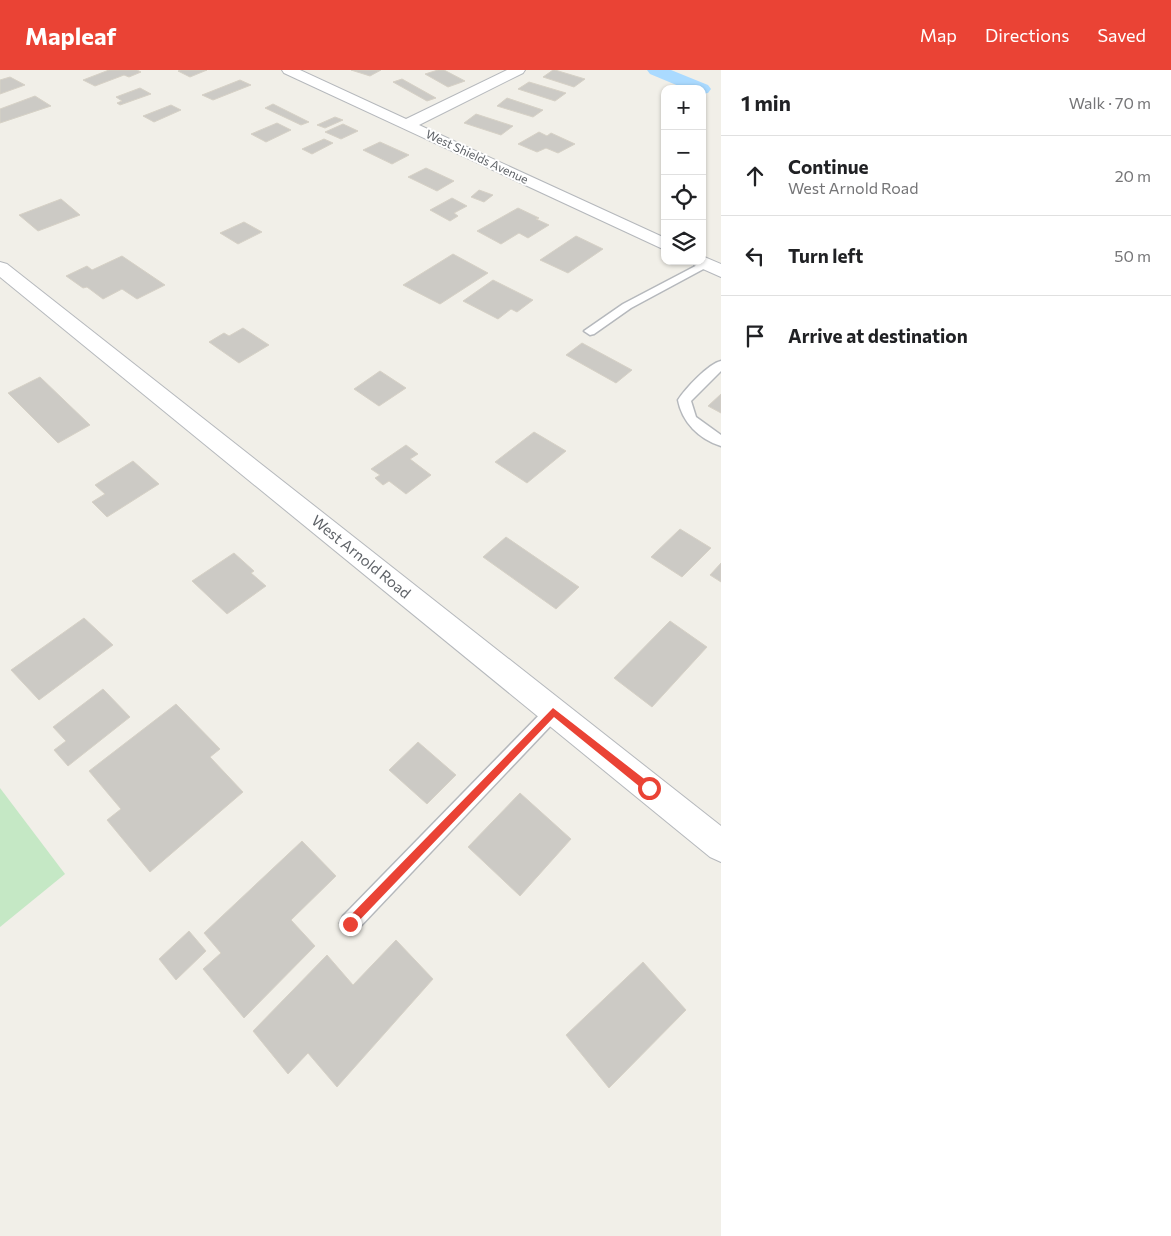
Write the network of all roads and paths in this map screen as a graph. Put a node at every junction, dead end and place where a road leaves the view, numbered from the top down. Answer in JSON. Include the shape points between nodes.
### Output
{"nodes":[{"id":1,"x":290,"y":70,"type":"edge"},
{"id":2,"x":518,"y":70,"type":"edge"},
{"id":3,"x":406,"y":125,"type":"junction"},
{"id":4,"x":661,"y":243,"type":"edge"},
{"id":5,"x":709,"y":265,"type":"edge"},
{"id":6,"x":0,"y":268,"type":"edge"},
{"id":7,"x":590,"y":331,"type":"dead end"},
{"id":8,"x":721,"y":365,"type":"edge"},
{"id":9,"x":721,"y":441,"type":"edge"},
{"id":10,"x":553,"y":712,"type":"junction"},
{"id":11,"x":721,"y":846,"type":"edge"},
{"id":12,"x":350,"y":924,"type":"dead end"}],
"edges":[{"from":1,"to":3,"type":"street","name":"West Shields Avenue"},
{"from":2,"to":3,"type":"street"},
{"from":3,"to":4,"type":"street","name":"West Shields Avenue"},
{"from":5,"to":7,"type":"lane","via":[[627,306]]},
{"from":6,"to":10,"type":"street","name":"West Arnold Road"},
{"from":8,"to":9,"type":"lane","via":[[684,400],[686,412],[695,424]]},
{"from":10,"to":11,"type":"street","name":"West Arnold Road"},
{"from":10,"to":12,"type":"lane"}]}
